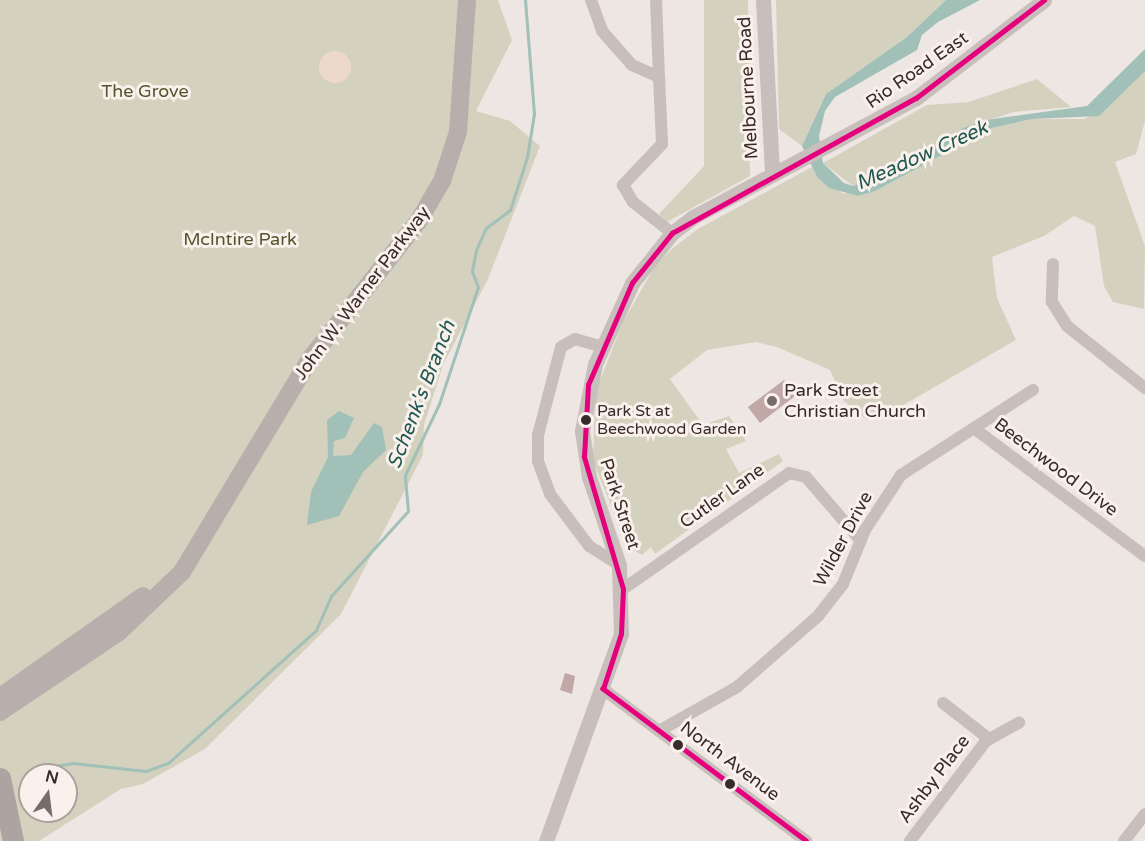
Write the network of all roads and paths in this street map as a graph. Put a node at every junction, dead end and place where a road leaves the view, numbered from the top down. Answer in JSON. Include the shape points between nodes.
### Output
{"nodes":[{"id":1,"x":467,"y":0,"type":"edge"},
{"id":2,"x":591,"y":0,"type":"edge"},
{"id":3,"x":656,"y":0,"type":"edge"},
{"id":4,"x":763,"y":0,"type":"edge"},
{"id":5,"x":1044,"y":0,"type":"edge"},
{"id":6,"x":660,"y":77,"type":"junction"},
{"id":7,"x":772,"y":174,"type":"junction"},
{"id":8,"x":672,"y":233,"type":"junction"},
{"id":9,"x":1053,"y":264,"type":"dead end"},
{"id":10,"x":603,"y":347,"type":"junction"},
{"id":11,"x":1145,"y":388,"type":"edge"},
{"id":12,"x":1033,"y":390,"type":"dead end"},
{"id":13,"x":975,"y":429,"type":"junction"},
{"id":14,"x":208,"y":532,"type":"junction"},
{"id":15,"x":861,"y":541,"type":"junction"},
{"id":16,"x":1145,"y":556,"type":"edge"},
{"id":17,"x":619,"y":565,"type":"junction"},
{"id":18,"x":623,"y":589,"type":"junction"},
{"id":19,"x":603,"y":689,"type":"junction"},
{"id":20,"x":0,"y":697,"type":"edge"},
{"id":21,"x":943,"y":703,"type":"dead end"},
{"id":22,"x":0,"y":712,"type":"edge"},
{"id":23,"x":1019,"y":723,"type":"dead end"},
{"id":24,"x":659,"y":731,"type":"junction"},
{"id":25,"x":988,"y":738,"type":"junction"},
{"id":26,"x":0,"y":778,"type":"edge"},
{"id":27,"x":1145,"y":814,"type":"edge"},
{"id":28,"x":13,"y":841,"type":"edge"},
{"id":29,"x":546,"y":841,"type":"edge"},
{"id":30,"x":806,"y":841,"type":"edge"},
{"id":31,"x":910,"y":841,"type":"edge"},
{"id":32,"x":1124,"y":841,"type":"edge"}],
"edges":[{"from":1,"to":14,"type":"main road","name":"John W. Warner Parkway","via":[[463,102],[442,181],[418,222],[304,369]]},
{"from":2,"to":6,"type":"street","via":[[602,31],[632,65]]},
{"from":3,"to":6,"type":"street"},
{"from":4,"to":7,"type":"street","name":"Melbourne Road"},
{"from":5,"to":7,"type":"street","name":"Rio Road East","via":[[916,98]]},
{"from":6,"to":8,"type":"street","via":[[662,144],[623,185],[628,197]]},
{"from":7,"to":8,"type":"street","name":"Park Street"},
{"from":8,"to":10,"type":"street","name":"Park Street","via":[[632,283]]},
{"from":9,"to":11,"type":"street","via":[[1052,302],[1066,326]]},
{"from":10,"to":17,"type":"street","name":"Park Street","via":[[584,405],[584,457]]},
{"from":10,"to":17,"type":"street","via":[[575,339],[561,347],[538,435],[538,461],[550,494],[589,546]]},
{"from":12,"to":13,"type":"street","name":"Wilder Drive"},
{"from":13,"to":15,"type":"street","name":"Wilder Drive","via":[[901,475]]},
{"from":13,"to":16,"type":"street","name":"Beechwood Drive"},
{"from":14,"to":20,"type":"main road","name":"John W. Warner Parkway","via":[[127,609]]},
{"from":14,"to":22,"type":"main road","name":"John W. Warner Parkway","via":[[182,572],[135,618]]},
{"from":15,"to":18,"type":"street","name":"Cutler Lane","via":[[806,477],[789,473]]},
{"from":15,"to":24,"type":"street","name":"Wilder Drive","via":[[846,578],[818,616],[751,677]]},
{"from":17,"to":18,"type":"street","name":"Park Street"},
{"from":18,"to":19,"type":"street","name":"Park Street","via":[[621,634]]},
{"from":19,"to":24,"type":"street","name":"North Avenue"},
{"from":19,"to":29,"type":"street","name":"Park Street"},
{"from":21,"to":25,"type":"street"},
{"from":23,"to":25,"type":"street","name":"Ashby Place"},
{"from":24,"to":30,"type":"street","name":"North Avenue"},
{"from":25,"to":31,"type":"street","name":"Ashby Place"},
{"from":26,"to":28,"type":"highway"},
{"from":27,"to":32,"type":"street"}]}
